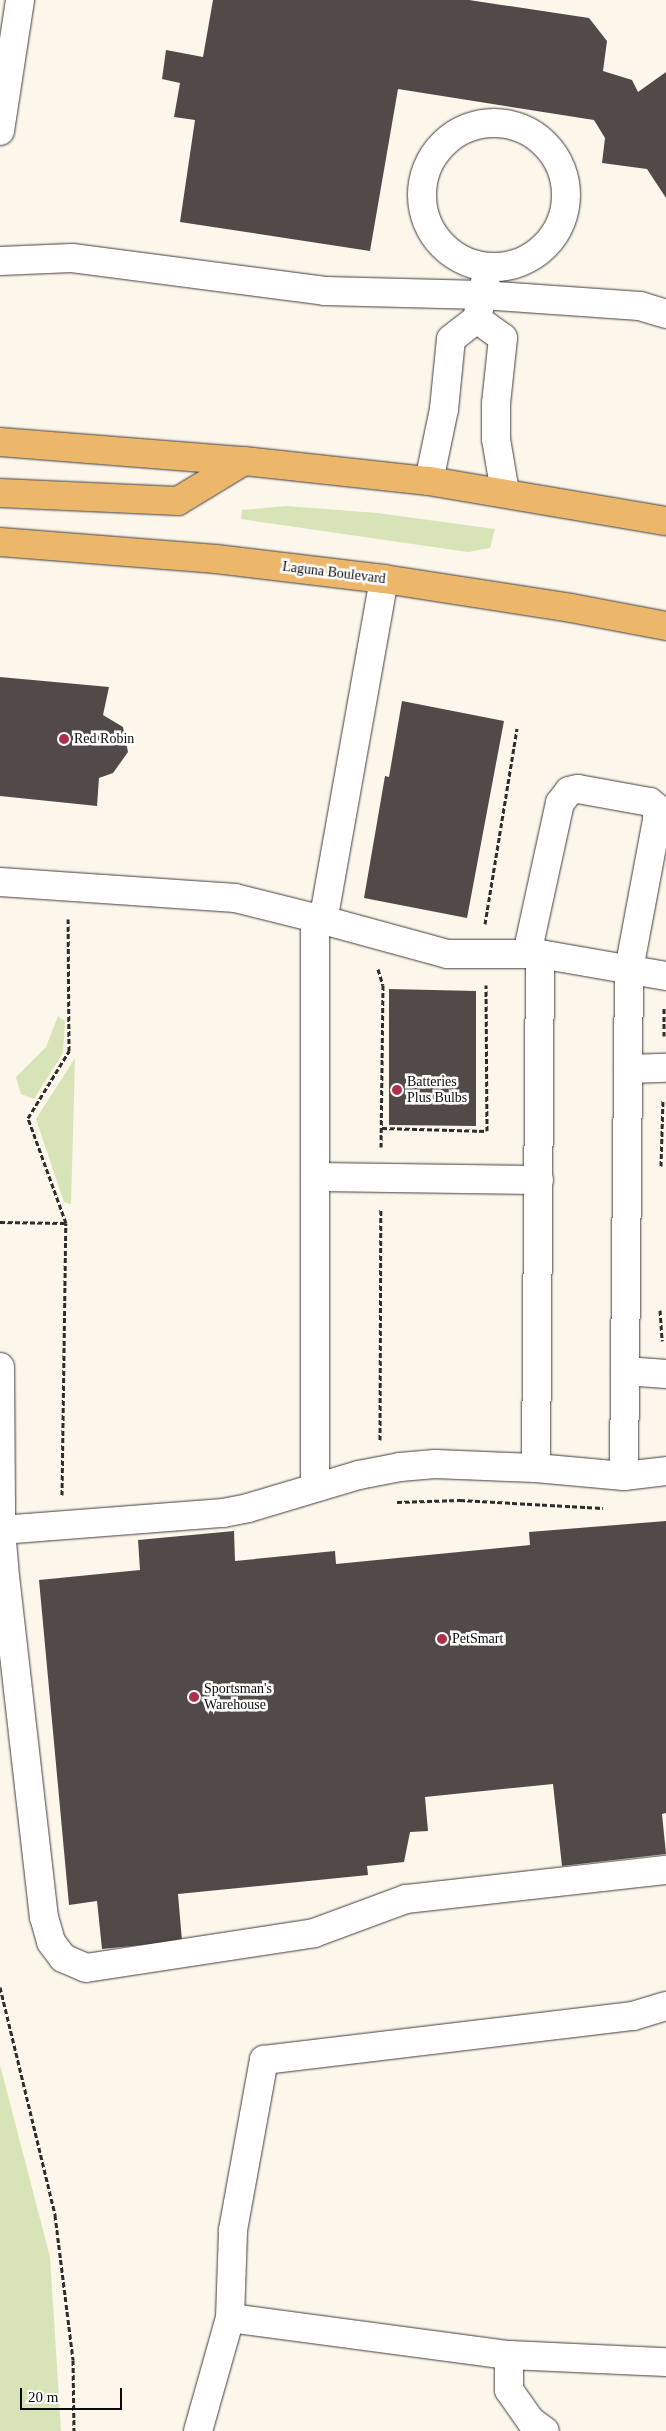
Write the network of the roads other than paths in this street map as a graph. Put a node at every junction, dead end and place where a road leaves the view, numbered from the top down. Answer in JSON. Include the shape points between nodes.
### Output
{"nodes":[{"id":1,"x":20,"y":0,"type":"edge"},
{"id":2,"x":0,"y":131,"type":"edge"},
{"id":3,"x":0,"y":261,"type":"edge"},
{"id":4,"x":489,"y":268,"type":"junction"},
{"id":5,"x":479,"y":307,"type":"junction"},
{"id":6,"x":666,"y":314,"type":"edge"},
{"id":7,"x":0,"y":442,"type":"edge"},
{"id":8,"x":244,"y":461,"type":"junction"},
{"id":9,"x":429,"y":481,"type":"junction"},
{"id":10,"x":504,"y":492,"type":"junction"},
{"id":11,"x":0,"y":493,"type":"edge"},
{"id":12,"x":666,"y":521,"type":"edge"},
{"id":13,"x":0,"y":542,"type":"edge"},
{"id":14,"x":384,"y":579,"type":"junction"},
{"id":15,"x":666,"y":626,"type":"edge"},
{"id":16,"x":0,"y":882,"type":"edge"},
{"id":17,"x":319,"y":919,"type":"junction"},
{"id":18,"x":534,"y":954,"type":"junction"},
{"id":19,"x":629,"y":969,"type":"junction"},
{"id":20,"x":666,"y":975,"type":"edge"},
{"id":21,"x":665,"y":1068,"type":"edge"},
{"id":22,"x":628,"y":1069,"type":"junction"},
{"id":23,"x":315,"y":1177,"type":"junction"},
{"id":24,"x":539,"y":1180,"type":"junction"},
{"id":25,"x":0,"y":1367,"type":"edge"},
{"id":26,"x":625,"y":1371,"type":"junction"},
{"id":27,"x":665,"y":1374,"type":"edge"},
{"id":28,"x":536,"y":1468,"type":"junction"},
{"id":29,"x":666,"y":1471,"type":"edge"},
{"id":30,"x":624,"y":1476,"type":"junction"},
{"id":31,"x":315,"y":1486,"type":"junction"},
{"id":32,"x":1,"y":1530,"type":"edge"},
{"id":33,"x":666,"y":1870,"type":"edge"},
{"id":34,"x":666,"y":2006,"type":"edge"},
{"id":35,"x":230,"y":2318,"type":"junction"},
{"id":36,"x":509,"y":2355,"type":"junction"},
{"id":37,"x":666,"y":2362,"type":"edge"},
{"id":38,"x":198,"y":2431,"type":"edge"},
{"id":39,"x":545,"y":2431,"type":"edge"}],
"edges":[{"from":1,"to":2,"type":"lane"},
{"from":3,"to":5,"type":"lane","via":[[72,258],[325,291]]},
{"from":4,"to":4,"type":"lane","via":[[517,265],[542,250],[560,228],[567,201],[563,172],[548,147],[526,130],[498,123],[470,126],[445,140],[428,163],[421,190],[424,219],[439,243],[461,261]]},
{"from":4,"to":5,"type":"lane"},
{"from":5,"to":6,"type":"lane","via":[[640,306]]},
{"from":5,"to":9,"type":"lane","via":[[451,339],[444,409]]},
{"from":5,"to":10,"type":"lane","via":[[503,338],[496,430]]},
{"from":7,"to":8,"type":"main road"},
{"from":8,"to":9,"type":"main road"},
{"from":8,"to":11,"type":"main road","via":[[178,502]]},
{"from":9,"to":10,"type":"main road"},
{"from":10,"to":12,"type":"main road"},
{"from":13,"to":14,"type":"main road","name":"Laguna Boulevard","via":[[216,559]]},
{"from":14,"to":15,"type":"main road","name":"Laguna Boulevard"},
{"from":14,"to":17,"type":"lane"},
{"from":16,"to":17,"type":"lane","via":[[235,898]]},
{"from":17,"to":18,"type":"lane","via":[[447,954]]},
{"from":17,"to":23,"type":"lane"},
{"from":18,"to":19,"type":"lane"},
{"from":18,"to":19,"type":"lane","via":[[560,803],[569,791],[578,789],[650,802],[656,808],[657,820]]},
{"from":18,"to":24,"type":"lane"},
{"from":19,"to":20,"type":"lane"},
{"from":19,"to":22,"type":"lane"},
{"from":21,"to":22,"type":"lane"},
{"from":22,"to":26,"type":"lane"},
{"from":23,"to":24,"type":"lane"},
{"from":23,"to":31,"type":"lane"},
{"from":24,"to":28,"type":"lane"},
{"from":25,"to":32,"type":"lane"},
{"from":26,"to":27,"type":"lane"},
{"from":26,"to":30,"type":"lane"},
{"from":28,"to":30,"type":"lane"},
{"from":28,"to":31,"type":"lane","via":[[435,1464],[373,1472]]},
{"from":29,"to":30,"type":"lane"},
{"from":31,"to":32,"type":"lane","via":[[248,1508],[223,1512]]},
{"from":32,"to":33,"type":"lane","via":[[44,1917],[51,1942],[63,1958],[86,1968],[95,1967],[314,1933],[406,1899]]},
{"from":34,"to":35,"type":"lane","via":[[633,2016],[264,2060],[233,2230]]},
{"from":35,"to":36,"type":"lane"},
{"from":35,"to":38,"type":"lane"},
{"from":36,"to":37,"type":"lane"},
{"from":36,"to":39,"type":"lane","via":[[509,2390],[531,2421]]}]}
